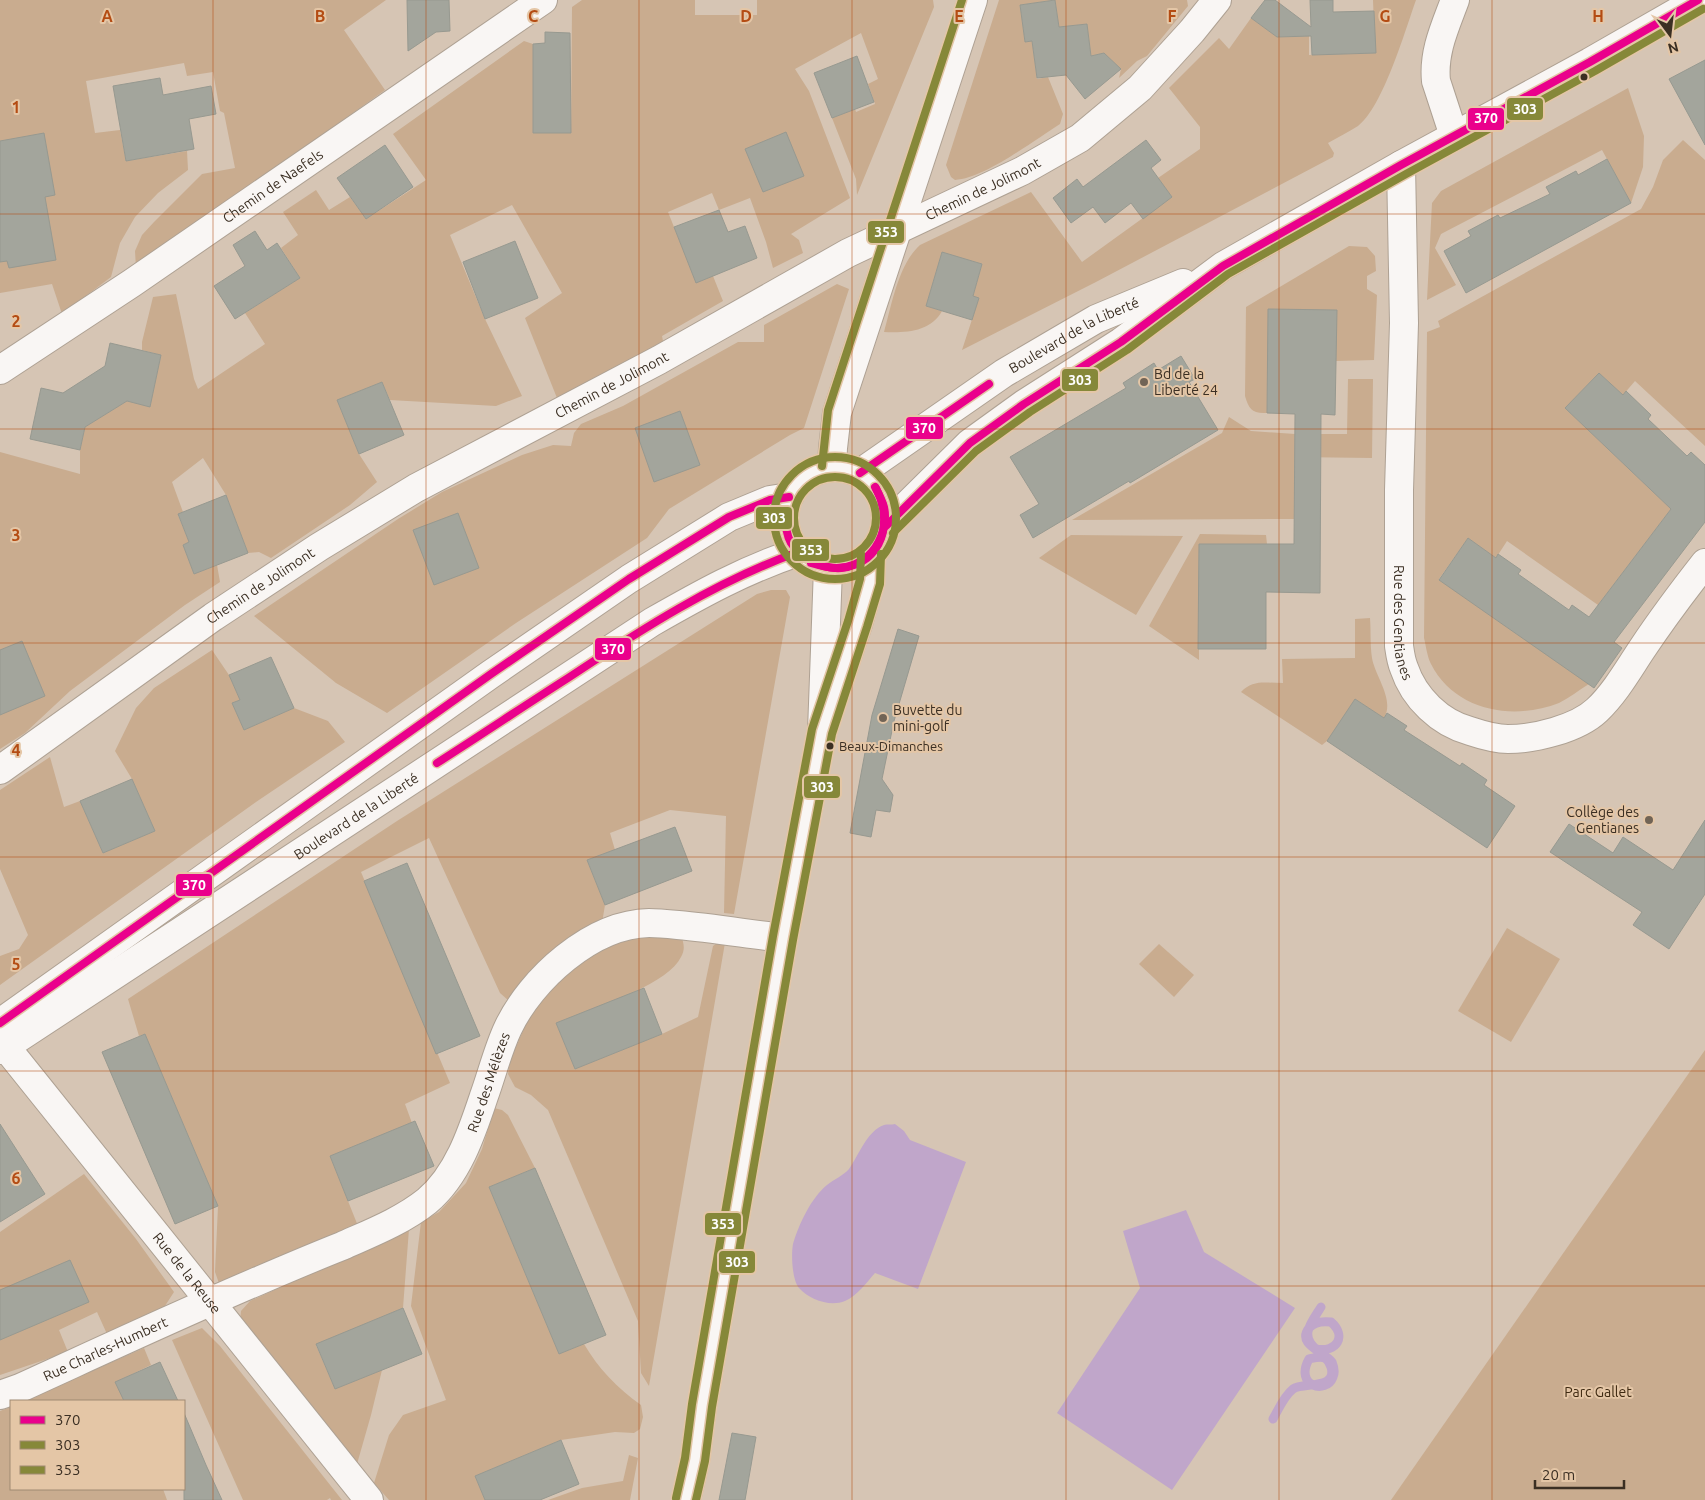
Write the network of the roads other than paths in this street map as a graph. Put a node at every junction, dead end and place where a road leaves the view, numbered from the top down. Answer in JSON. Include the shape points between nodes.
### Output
{"nodes":[{"id":1,"x":543,"y":0,"type":"edge"},
{"id":2,"x":973,"y":0,"type":"edge"},
{"id":3,"x":1217,"y":0,"type":"edge"},
{"id":4,"x":1454,"y":0,"type":"edge"},
{"id":5,"x":1698,"y":0,"type":"edge"},
{"id":6,"x":1454,"y":136,"type":"junction"},
{"id":7,"x":1401,"y":165,"type":"junction"},
{"id":8,"x":897,"y":231,"type":"junction"},
{"id":9,"x":1224,"y":266,"type":"junction"},
{"id":10,"x":0,"y":370,"type":"edge"},
{"id":11,"x":832,"y":467,"type":"junction"},
{"id":12,"x":860,"y":473,"type":"junction"},
{"id":13,"x":789,"y":497,"type":"junction"},
{"id":14,"x":886,"y":526,"type":"junction"},
{"id":15,"x":798,"y":552,"type":"junction"},
{"id":16,"x":871,"y":554,"type":"junction"},
{"id":17,"x":1705,"y":563,"type":"edge"},
{"id":18,"x":828,"y":568,"type":"junction"},
{"id":19,"x":822,"y":731,"type":"junction"},
{"id":20,"x":0,"y":770,"type":"edge"},
{"id":21,"x":783,"y":938,"type":"junction"},
{"id":22,"x":1,"y":1040,"type":"edge"},
{"id":23,"x":210,"y":1301,"type":"junction"},
{"id":24,"x":0,"y":1395,"type":"edge"},
{"id":25,"x":368,"y":1500,"type":"edge"},
{"id":26,"x":686,"y":1500,"type":"edge"}],
"edges":[{"from":1,"to":10,"type":"street","name":"Chemin de Naefels"},
{"from":2,"to":8,"type":"street"},
{"from":3,"to":8,"type":"street","name":"Chemin de Jolimont","via":[[1140,88],[1080,138],[1022,171]]},
{"from":4,"to":6,"type":"street","via":[[1435,55],[1436,81]]},
{"from":5,"to":6,"type":"street","name":"Boulevard de la Liberté"},
{"from":6,"to":7,"type":"street","name":"Boulevard de la Liberté"},
{"from":7,"to":9,"type":"street","name":"Boulevard de la Liberté"},
{"from":7,"to":17,"type":"street","name":"Rue des Gentianes","via":[[1404,323],[1399,646],[1404,669],[1428,707],[1463,729],[1507,739],[1526,738],[1575,724],[1596,711],[1619,683]]},
{"from":8,"to":11,"type":"street","via":[[837,413]]},
{"from":8,"to":20,"type":"street","name":"Chemin de Jolimont","via":[[848,253],[659,360],[400,498],[213,617]]},
{"from":9,"to":12,"type":"street","name":"Boulevard de la Liberté","via":[[1096,319],[1004,373]]},
{"from":9,"to":14,"type":"street","name":"Boulevard de la Liberté","via":[[1121,342],[970,443]]},
{"from":11,"to":12,"type":"street"},
{"from":11,"to":13,"type":"street","via":[[806,476]]},
{"from":12,"to":14,"type":"street","via":[[881,496]]},
{"from":13,"to":15,"type":"street","via":[[784,512],[785,526],[789,540]]},
{"from":13,"to":22,"type":"street","via":[[770,500],[728,517],[629,579],[491,674]]},
{"from":14,"to":16,"type":"street","via":[[881,541]]},
{"from":15,"to":18,"type":"street","via":[[811,563]]},
{"from":15,"to":22,"type":"street","name":"Boulevard de la Liberté","via":[[753,568],[705,591],[652,622]]},
{"from":16,"to":18,"type":"street","via":[[843,568]]},
{"from":16,"to":19,"type":"street","via":[[870,581]]},
{"from":18,"to":19,"type":"street"},
{"from":19,"to":21,"type":"street"},
{"from":21,"to":23,"type":"street","name":"Rue des Mélèzes","via":[[649,923],[626,926],[601,935],[572,953],[519,1006],[507,1029],[461,1154],[445,1181],[428,1200],[376,1231]]},
{"from":21,"to":26,"type":"street"},
{"from":22,"to":23,"type":"street","name":"Rue de la Reuse"},
{"from":23,"to":24,"type":"street","name":"Rue Charles-Humbert"},
{"from":23,"to":25,"type":"street","name":"Rue de la Reuse"}]}
